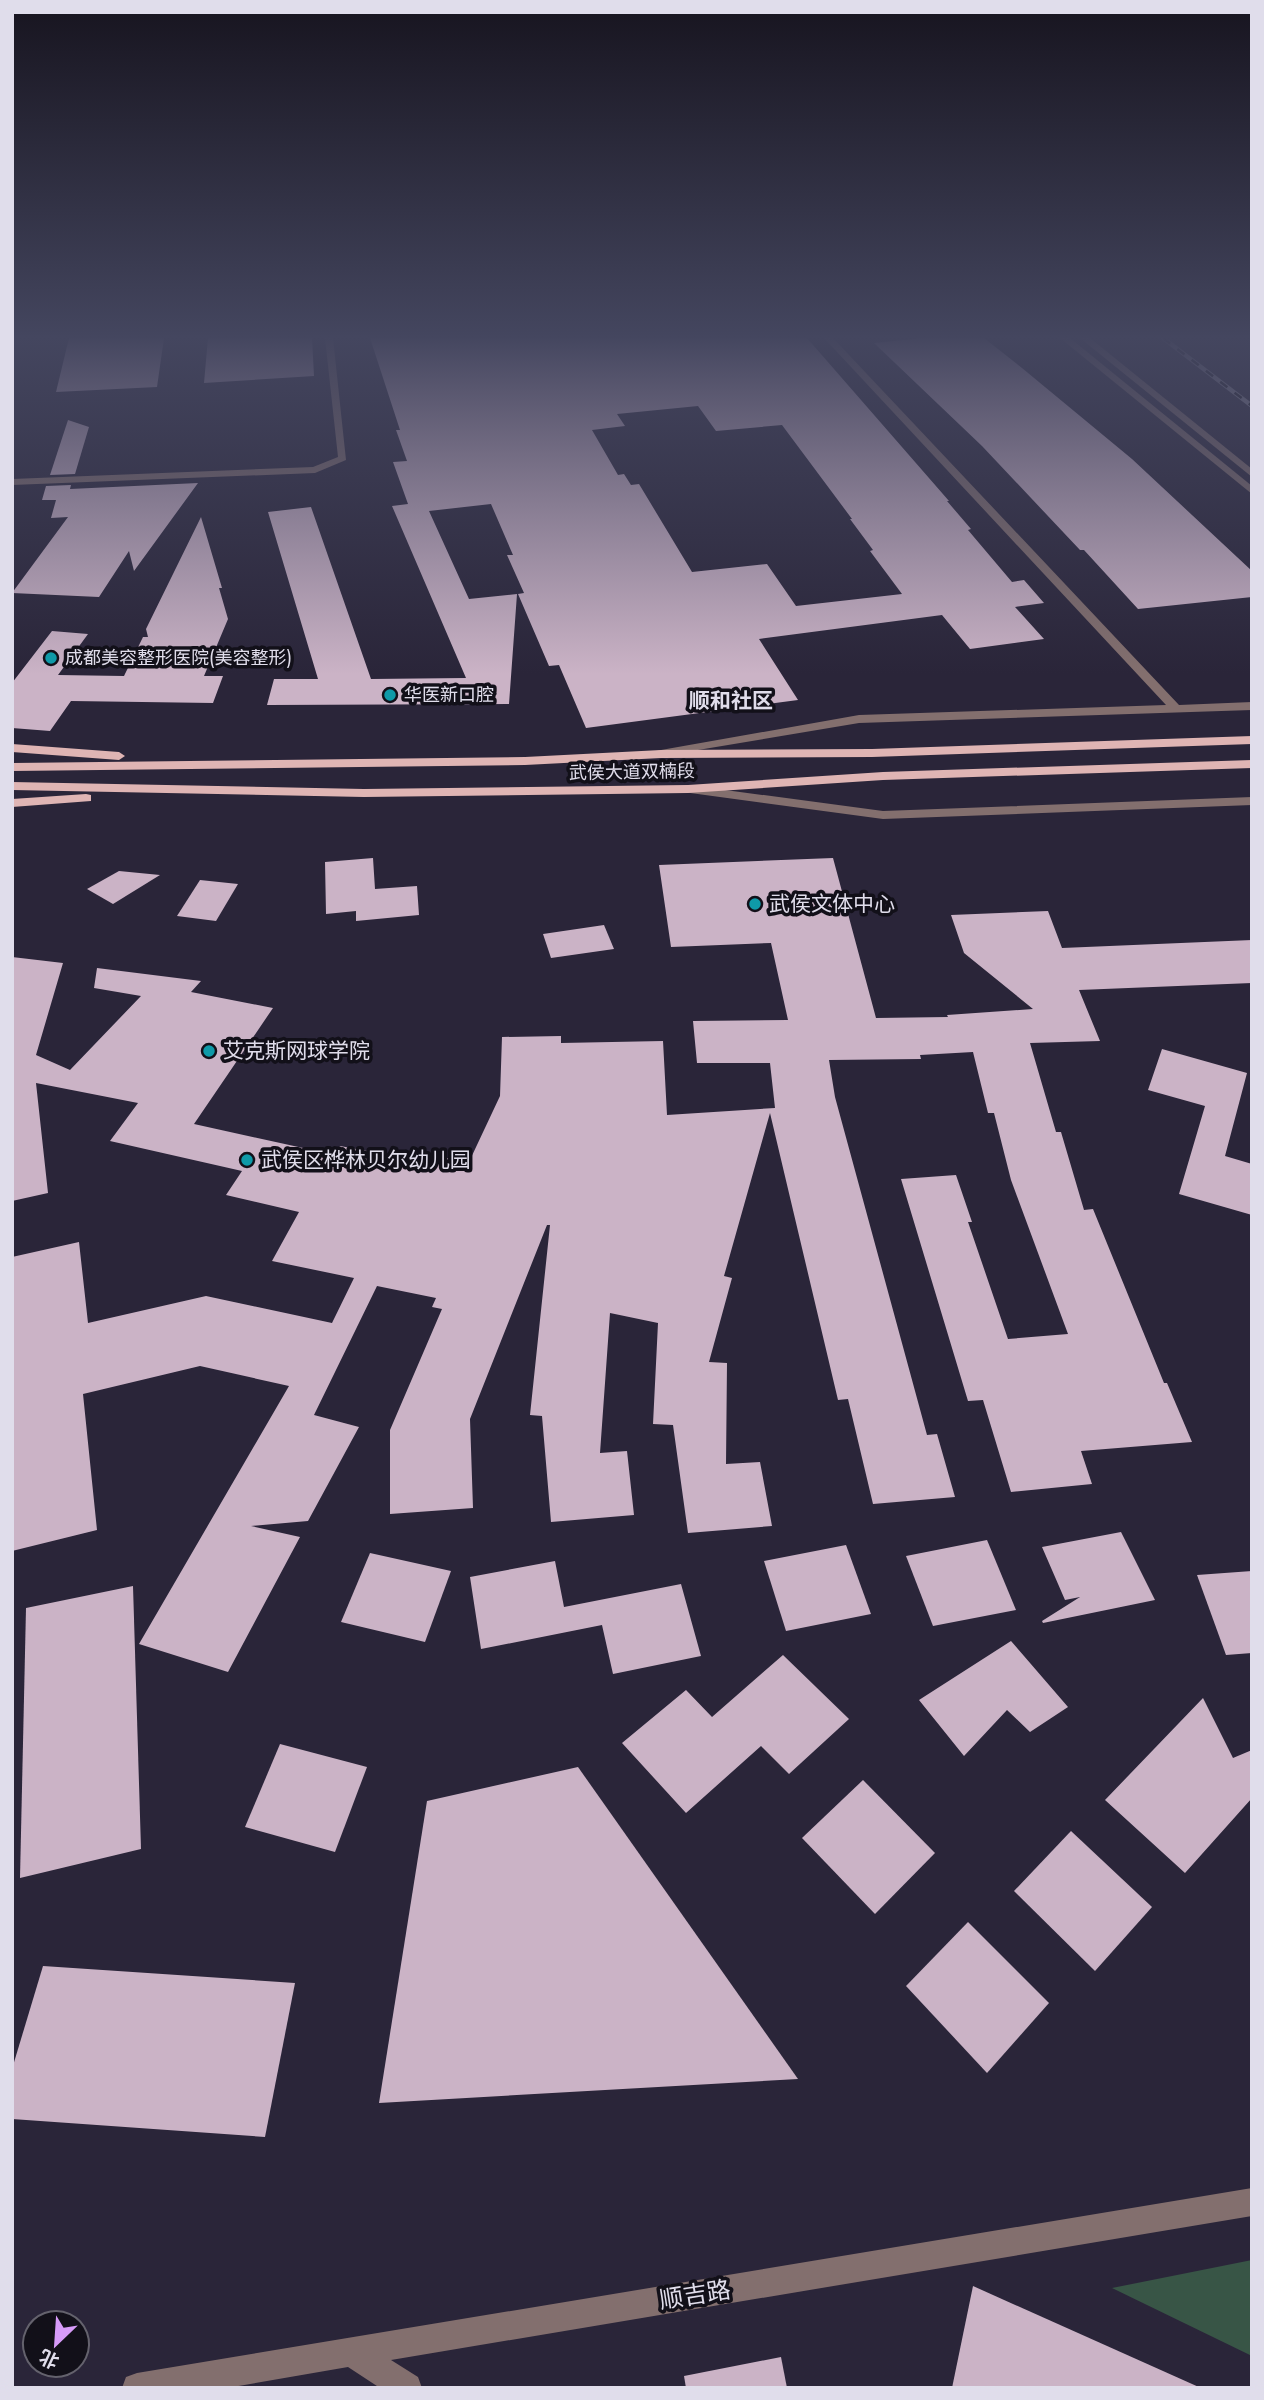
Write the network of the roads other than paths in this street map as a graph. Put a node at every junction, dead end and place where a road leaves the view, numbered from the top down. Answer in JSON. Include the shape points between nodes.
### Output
{"nodes":[{"id":1,"x":342,"y":450,"type":"edge"},
{"id":2,"x":933,"y":450,"type":"edge"},
{"id":3,"x":1202,"y":450,"type":"edge"},
{"id":4,"x":1222,"y":450,"type":"edge"},
{"id":5,"x":1252,"y":474,"type":"edge"},
{"id":6,"x":12,"y":482,"type":"edge"},
{"id":7,"x":1252,"y":491,"type":"edge"},
{"id":8,"x":1252,"y":706,"type":"edge"},
{"id":9,"x":1177,"y":710,"type":"junction"},
{"id":10,"x":1252,"y":740,"type":"edge"},
{"id":11,"x":12,"y":748,"type":"edge"},
{"id":12,"x":661,"y":754,"type":"junction"},
{"id":13,"x":241,"y":764,"type":"junction"},
{"id":14,"x":1252,"y":764,"type":"edge"},
{"id":15,"x":12,"y":767,"type":"edge"},
{"id":16,"x":12,"y":786,"type":"edge"},
{"id":17,"x":688,"y":789,"type":"junction"},
{"id":18,"x":205,"y":790,"type":"junction"},
{"id":19,"x":1252,"y":801,"type":"edge"},
{"id":20,"x":12,"y":803,"type":"edge"},
{"id":21,"x":1252,"y":2202,"type":"edge"},
{"id":22,"x":351,"y":2352,"type":"junction"},
{"id":23,"x":137,"y":2388,"type":"edge"},
{"id":24,"x":407,"y":2388,"type":"edge"}],
"edges":[{"from":1,"to":6,"type":"street","via":[[343,458],[315,470]]},
{"from":2,"to":9,"type":"street"},
{"from":3,"to":7,"type":"street"},
{"from":4,"to":5,"type":"street"},
{"from":8,"to":9,"type":"street"},
{"from":9,"to":12,"type":"street","via":[[859,719]]},
{"from":10,"to":12,"type":"main road","name":"武侯大道双楠段","via":[[872,753]]},
{"from":11,"to":13,"type":"main road"},
{"from":12,"to":13,"type":"main road","name":"武侯大道双楠段","via":[[525,761]]},
{"from":13,"to":15,"type":"main road","name":"武侯大道双楠段"},
{"from":14,"to":17,"type":"main road","name":"武侯大道双楠段","via":[[883,776]]},
{"from":16,"to":18,"type":"main road","name":"武侯大道双楠段"},
{"from":17,"to":18,"type":"main road","name":"武侯大道双楠段"},
{"from":17,"to":19,"type":"street","via":[[883,815]]},
{"from":18,"to":20,"type":"main road"},
{"from":21,"to":22,"type":"street","name":"顺吉路"},
{"from":22,"to":23,"type":"street","name":"顺吉路"},
{"from":22,"to":24,"type":"street"}]}
